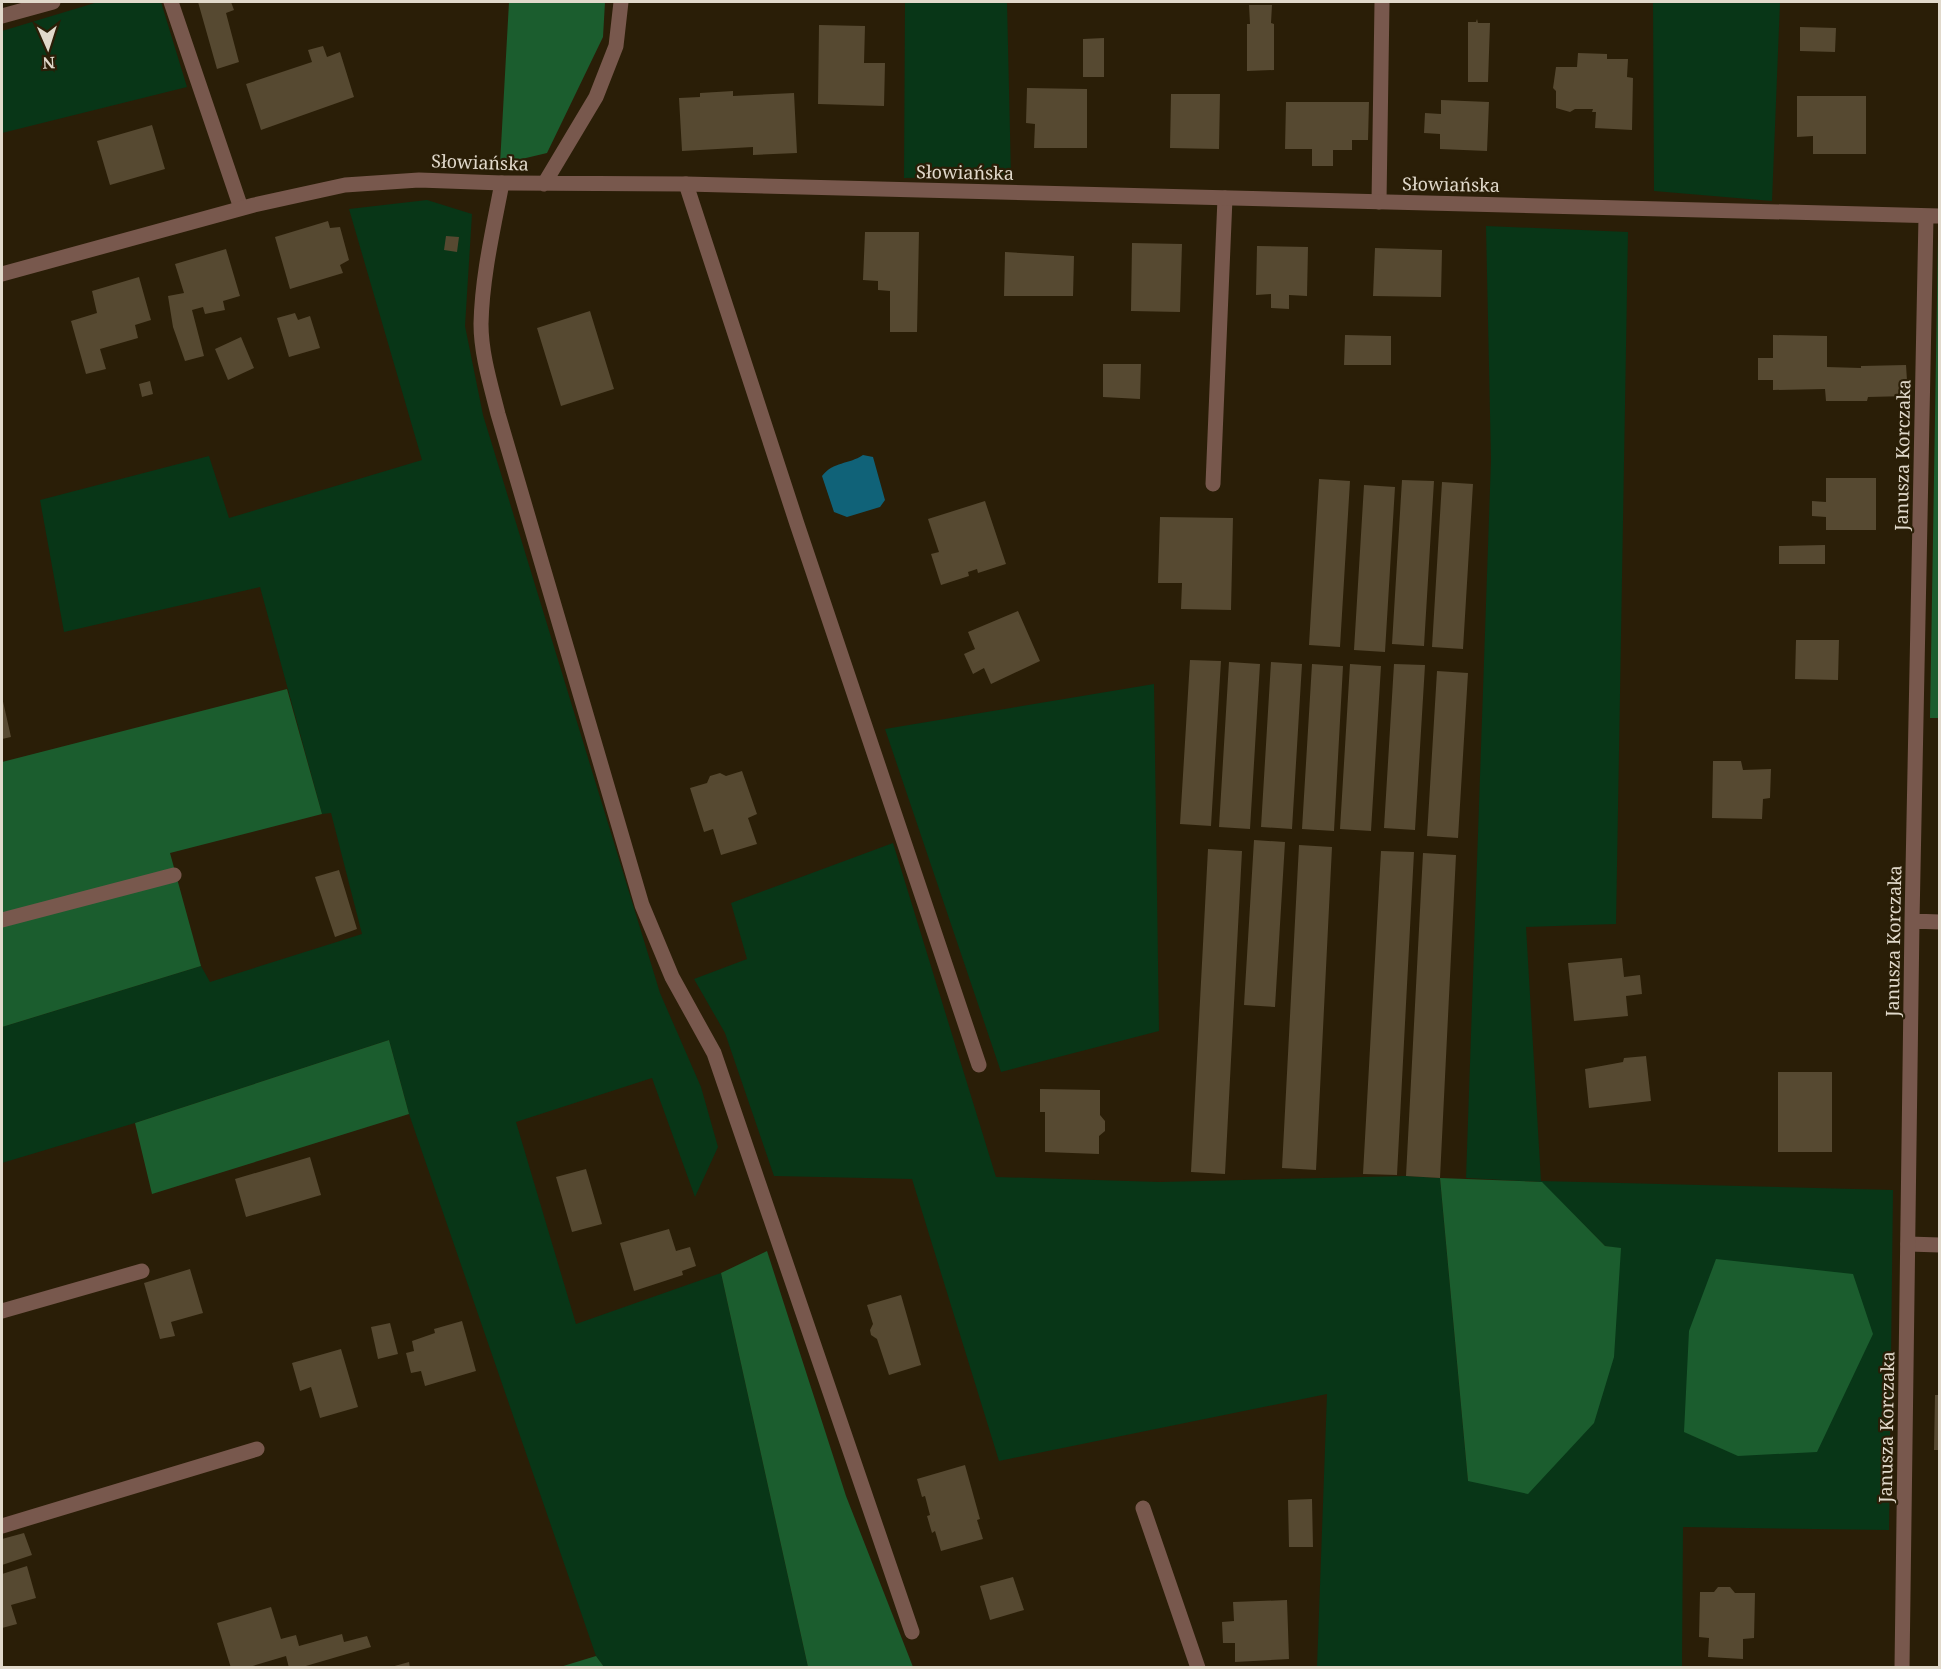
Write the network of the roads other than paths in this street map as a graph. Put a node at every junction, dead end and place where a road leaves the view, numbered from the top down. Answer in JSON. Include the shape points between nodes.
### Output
{"nodes":[{"id":1,"x":53,"y":2,"type":"edge"},
{"id":2,"x":171,"y":2,"type":"edge"},
{"id":3,"x":621,"y":2,"type":"edge"},
{"id":4,"x":1382,"y":2,"type":"edge"},
{"id":5,"x":2,"y":16,"type":"edge"},
{"id":6,"x":502,"y":183,"type":"junction"},
{"id":7,"x":544,"y":184,"type":"junction"},
{"id":8,"x":686,"y":184,"type":"junction"},
{"id":9,"x":1225,"y":198,"type":"junction"},
{"id":10,"x":1379,"y":202,"type":"junction"},
{"id":11,"x":241,"y":208,"type":"junction"},
{"id":12,"x":1933,"y":216,"type":"edge"},
{"id":13,"x":2,"y":274,"type":"edge"},
{"id":14,"x":1213,"y":484,"type":"dead end"},
{"id":15,"x":174,"y":875,"type":"dead end"},
{"id":16,"x":2,"y":920,"type":"edge"},
{"id":17,"x":1912,"y":921,"type":"junction"},
{"id":18,"x":1940,"y":922,"type":"edge"},
{"id":19,"x":979,"y":1065,"type":"dead end"},
{"id":20,"x":1908,"y":1244,"type":"junction"},
{"id":21,"x":1940,"y":1245,"type":"edge"},
{"id":22,"x":142,"y":1271,"type":"dead end"},
{"id":23,"x":2,"y":1311,"type":"edge"},
{"id":24,"x":256,"y":1449,"type":"dead end"},
{"id":25,"x":1143,"y":1508,"type":"dead end"},
{"id":26,"x":2,"y":1526,"type":"edge"},
{"id":27,"x":912,"y":1632,"type":"dead end"},
{"id":28,"x":1198,"y":1668,"type":"edge"},
{"id":29,"x":1902,"y":1668,"type":"edge"}],
"edges":[{"from":1,"to":5,"type":"street"},
{"from":2,"to":11,"type":"street"},
{"from":3,"to":7,"type":"street","via":[[616,46],[596,97]]},
{"from":4,"to":10,"type":"street"},
{"from":6,"to":7,"type":"street","name":"Słowiańska"},
{"from":6,"to":11,"type":"street","name":"Słowiańska","via":[[419,180],[345,185]]},
{"from":6,"to":27,"type":"street","via":[[488,257],[481,326],[498,414],[642,905],[672,977],[714,1053]]},
{"from":7,"to":8,"type":"street","name":"Słowiańska"},
{"from":8,"to":9,"type":"street","name":"Słowiańska"},
{"from":8,"to":19,"type":"street"},
{"from":9,"to":10,"type":"street","name":"Słowiańska"},
{"from":9,"to":14,"type":"street"},
{"from":10,"to":12,"type":"street","name":"Słowiańska"},
{"from":11,"to":13,"type":"street","name":"Słowiańska"},
{"from":12,"to":17,"type":"street","name":"Janusza Korczaka"},
{"from":15,"to":16,"type":"street"},
{"from":17,"to":18,"type":"street"},
{"from":17,"to":20,"type":"street","name":"Janusza Korczaka"},
{"from":20,"to":21,"type":"street"},
{"from":20,"to":29,"type":"street","name":"Janusza Korczaka"},
{"from":22,"to":23,"type":"street"},
{"from":24,"to":26,"type":"street"},
{"from":25,"to":28,"type":"street"}]}
